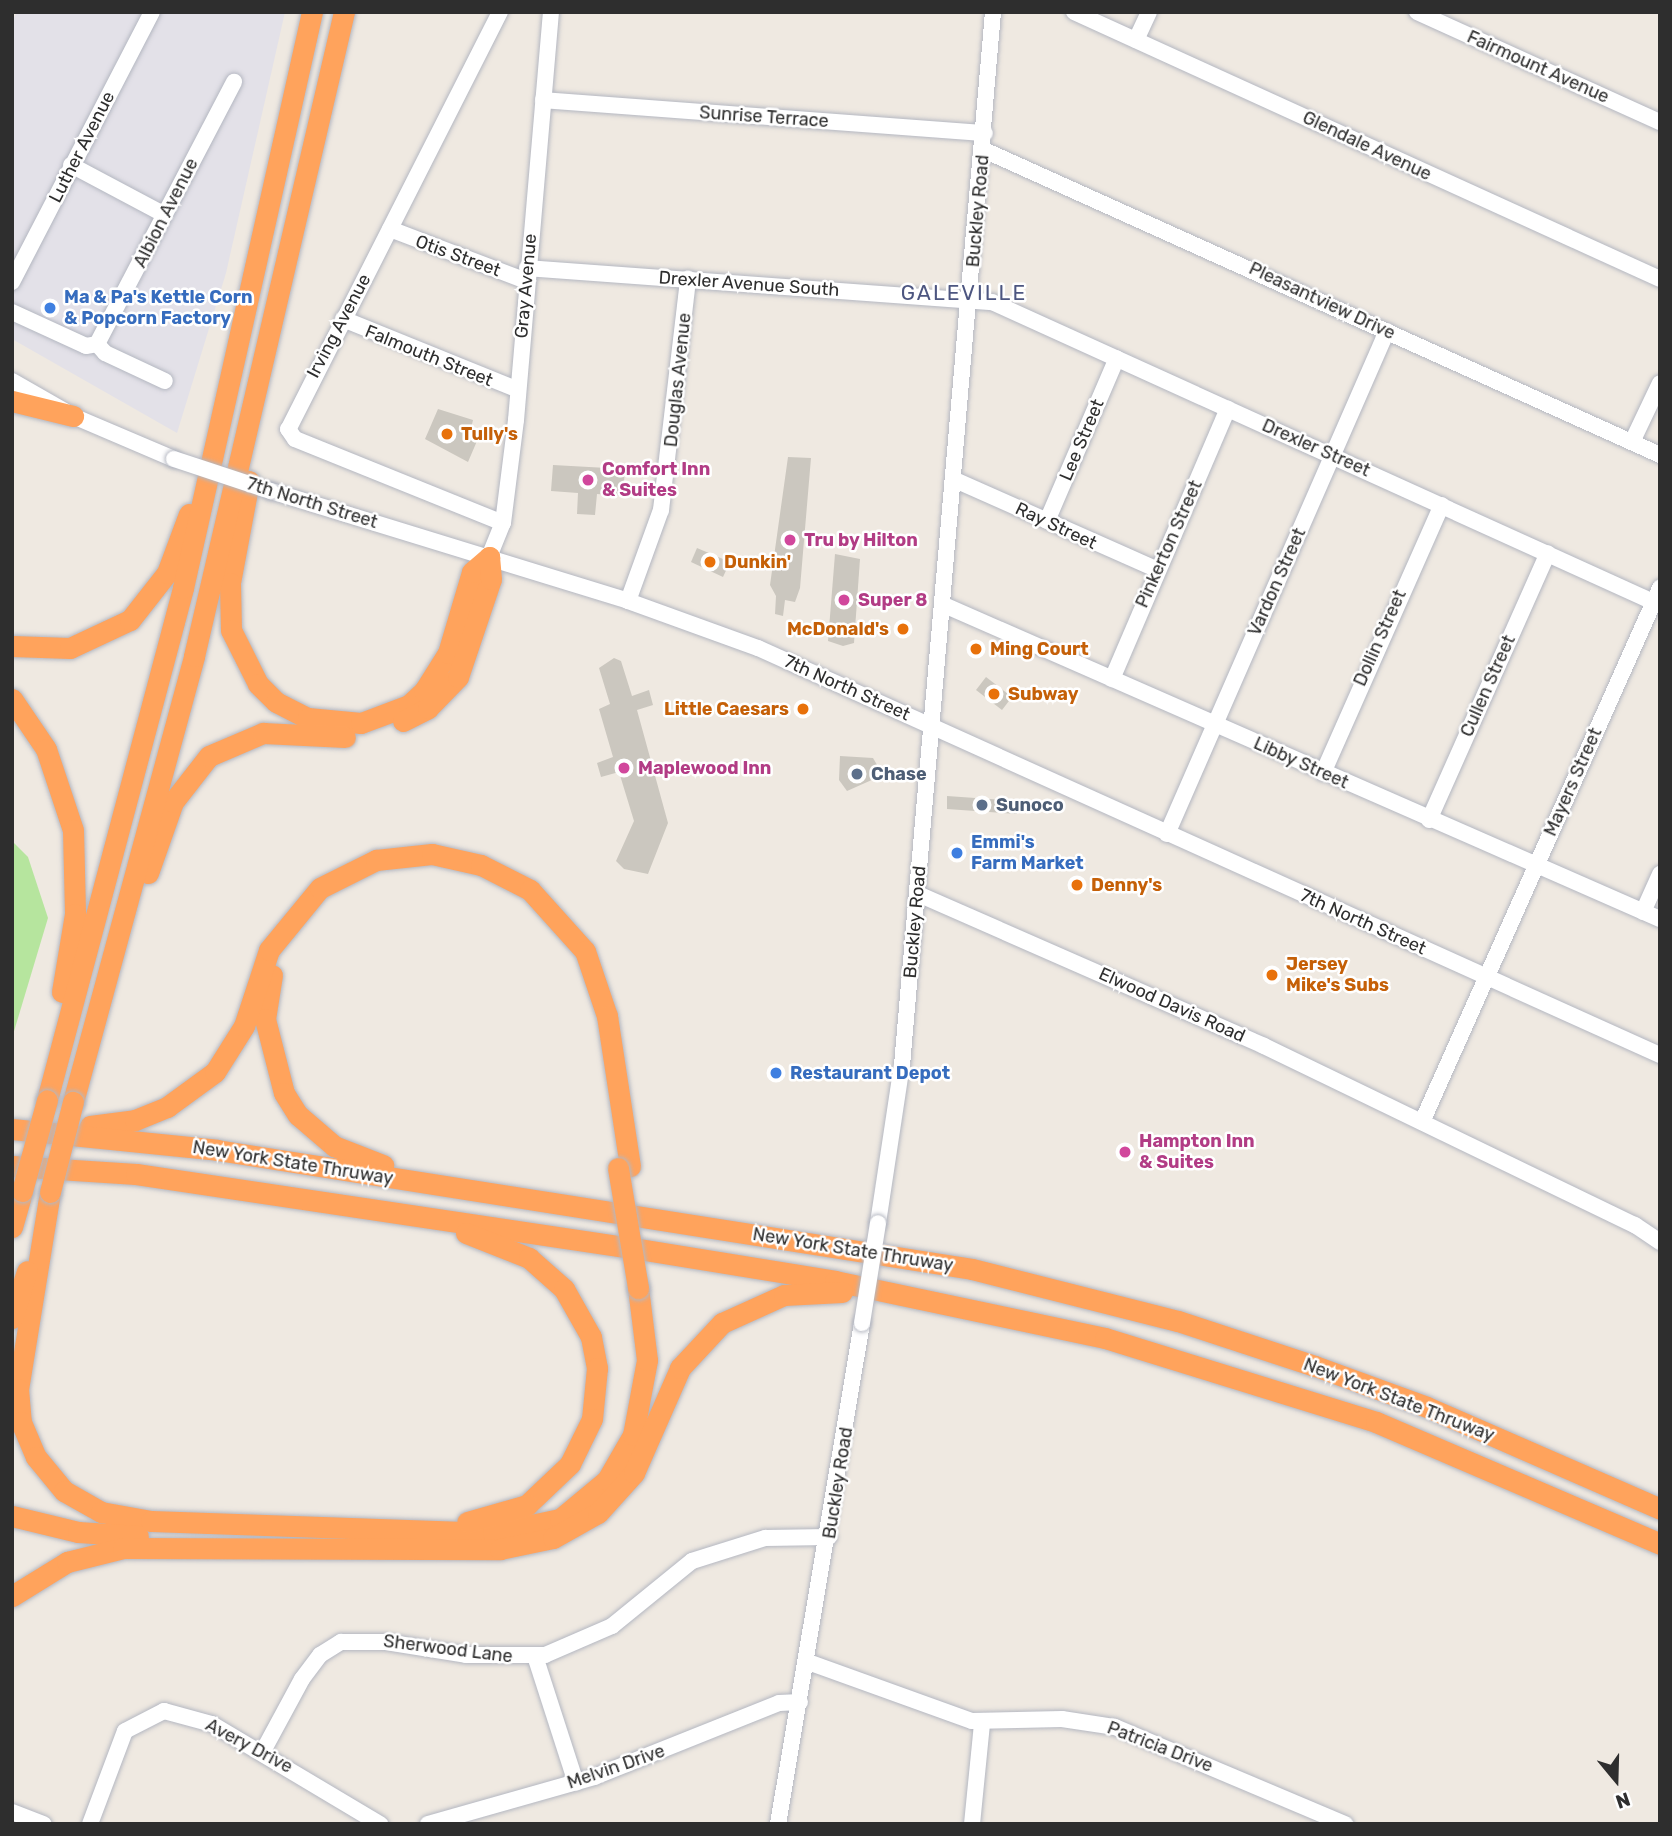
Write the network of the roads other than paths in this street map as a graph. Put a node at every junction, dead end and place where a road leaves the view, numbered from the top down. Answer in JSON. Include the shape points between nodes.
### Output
{"nodes":[{"id":1,"x":152,"y":12,"type":"edge"},
{"id":2,"x":312,"y":12,"type":"edge"},
{"id":3,"x":344,"y":12,"type":"edge"},
{"id":4,"x":500,"y":12,"type":"edge"},
{"id":5,"x":551,"y":12,"type":"edge"},
{"id":6,"x":993,"y":12,"type":"edge"},
{"id":7,"x":1074,"y":12,"type":"edge"},
{"id":8,"x":1149,"y":12,"type":"edge"},
{"id":9,"x":1417,"y":12,"type":"edge"},
{"id":10,"x":1136,"y":40,"type":"junction"},
{"id":11,"x":234,"y":82,"type":"dead end"},
{"id":12,"x":543,"y":100,"type":"junction"},
{"id":13,"x":1660,"y":122,"type":"edge"},
{"id":14,"x":984,"y":141,"type":"junction"},
{"id":15,"x":71,"y":165,"type":"junction"},
{"id":16,"x":164,"y":215,"type":"junction"},
{"id":17,"x":295,"y":226,"type":"junction"},
{"id":18,"x":390,"y":229,"type":"junction"},
{"id":19,"x":527,"y":274,"type":"junction"},
{"id":20,"x":688,"y":279,"type":"junction"},
{"id":21,"x":1660,"y":279,"type":"edge"},
{"id":22,"x":12,"y":282,"type":"edge"},
{"id":23,"x":971,"y":300,"type":"junction"},
{"id":24,"x":12,"y":312,"type":"edge"},
{"id":25,"x":343,"y":318,"type":"junction"},
{"id":26,"x":1387,"y":331,"type":"junction"},
{"id":27,"x":97,"y":344,"type":"junction"},
{"id":28,"x":1116,"y":358,"type":"junction"},
{"id":29,"x":12,"y":381,"type":"edge"},
{"id":30,"x":165,"y":381,"type":"dead end"},
{"id":31,"x":1660,"y":383,"type":"edge"},
{"id":32,"x":516,"y":389,"type":"junction"},
{"id":33,"x":12,"y":401,"type":"edge"},
{"id":34,"x":1228,"y":409,"type":"junction"},
{"id":35,"x":73,"y":416,"type":"junction"},
{"id":36,"x":221,"y":424,"type":"junction"},
{"id":37,"x":1632,"y":442,"type":"junction"},
{"id":38,"x":1332,"y":455,"type":"junction"},
{"id":39,"x":1660,"y":455,"type":"edge"},
{"id":40,"x":955,"y":480,"type":"junction"},
{"id":41,"x":1442,"y":505,"type":"junction"},
{"id":42,"x":1047,"y":521,"type":"junction"},
{"id":43,"x":503,"y":523,"type":"junction"},
{"id":44,"x":1548,"y":553,"type":"junction"},
{"id":45,"x":489,"y":557,"type":"junction"},
{"id":46,"x":1158,"y":570,"type":"junction"},
{"id":47,"x":1658,"y":598,"type":"edge"},
{"id":48,"x":628,"y":601,"type":"junction"},
{"id":49,"x":944,"y":605,"type":"junction"},
{"id":50,"x":12,"y":646,"type":"edge"},
{"id":51,"x":1112,"y":679,"type":"junction"},
{"id":52,"x":12,"y":699,"type":"edge"},
{"id":53,"x":1215,"y":725,"type":"junction"},
{"id":54,"x":932,"y":727,"type":"junction"},
{"id":55,"x":1323,"y":773,"type":"junction"},
{"id":56,"x":1429,"y":820,"type":"junction"},
{"id":57,"x":1167,"y":834,"type":"junction"},
{"id":58,"x":1536,"y":866,"type":"junction"},
{"id":59,"x":1660,"y":874,"type":"edge"},
{"id":60,"x":918,"y":894,"type":"junction"},
{"id":61,"x":1643,"y":912,"type":"junction"},
{"id":62,"x":1660,"y":919,"type":"edge"},
{"id":63,"x":1489,"y":978,"type":"junction"},
{"id":64,"x":1660,"y":1055,"type":"edge"},
{"id":65,"x":83,"y":1064,"type":"junction"},
{"id":66,"x":47,"y":1100,"type":"junction"},
{"id":67,"x":1422,"y":1122,"type":"junction"},
{"id":68,"x":12,"y":1123,"type":"edge"},
{"id":69,"x":12,"y":1129,"type":"edge"},
{"id":70,"x":12,"y":1166,"type":"edge"},
{"id":71,"x":624,"y":1167,"type":"junction"},
{"id":72,"x":462,"y":1189,"type":"junction"},
{"id":73,"x":50,"y":1192,"type":"junction"},
{"id":74,"x":383,"y":1210,"type":"junction"},
{"id":75,"x":12,"y":1227,"type":"edge"},
{"id":76,"x":1660,"y":1242,"type":"edge"},
{"id":77,"x":644,"y":1287,"type":"junction"},
{"id":78,"x":938,"y":1301,"type":"junction"},
{"id":79,"x":12,"y":1318,"type":"edge"},
{"id":80,"x":644,"y":1452,"type":"junction"},
{"id":81,"x":12,"y":1504,"type":"edge"},
{"id":82,"x":1660,"y":1509,"type":"edge"},
{"id":83,"x":12,"y":1516,"type":"edge"},
{"id":84,"x":217,"y":1523,"type":"junction"},
{"id":85,"x":372,"y":1528,"type":"junction"},
{"id":86,"x":830,"y":1537,"type":"junction"},
{"id":87,"x":1660,"y":1544,"type":"edge"},
{"id":88,"x":217,"y":1546,"type":"junction"},
{"id":89,"x":12,"y":1596,"type":"edge"},
{"id":90,"x":535,"y":1656,"type":"junction"},
{"id":91,"x":808,"y":1662,"type":"junction"},
{"id":92,"x":800,"y":1702,"type":"junction"},
{"id":93,"x":982,"y":1723,"type":"junction"},
{"id":94,"x":262,"y":1753,"type":"junction"},
{"id":95,"x":576,"y":1783,"type":"junction"},
{"id":96,"x":12,"y":1812,"type":"edge"},
{"id":97,"x":44,"y":1824,"type":"edge"},
{"id":98,"x":89,"y":1824,"type":"edge"},
{"id":99,"x":380,"y":1824,"type":"edge"},
{"id":100,"x":428,"y":1824,"type":"edge"},
{"id":101,"x":778,"y":1824,"type":"edge"},
{"id":102,"x":972,"y":1824,"type":"edge"},
{"id":103,"x":1345,"y":1824,"type":"edge"}],
"edges":[{"from":1,"to":15,"type":"street","name":"Luther Avenue"},
{"from":2,"to":36,"type":"highway"},
{"from":3,"to":17,"type":"highway"},
{"from":4,"to":18,"type":"street","name":"Irving Avenue"},
{"from":5,"to":12,"type":"street","name":"Gray Avenue"},
{"from":6,"to":14,"type":"street","name":"Buckley Road"},
{"from":7,"to":10,"type":"street","name":"Glendale Avenue"},
{"from":8,"to":10,"type":"street"},
{"from":9,"to":13,"type":"street","name":"Fairmount Avenue"},
{"from":10,"to":21,"type":"street","name":"Glendale Avenue"},
{"from":11,"to":16,"type":"street","name":"Albion Avenue"},
{"from":12,"to":14,"type":"street","name":"Sunrise Terrace"},
{"from":12,"to":19,"type":"street","name":"Gray Avenue"},
{"from":14,"to":23,"type":"street","name":"Buckley Road"},
{"from":14,"to":26,"type":"street","name":"Pleasantview Drive"},
{"from":15,"to":16,"type":"street"},
{"from":15,"to":22,"type":"street","name":"Luther Avenue"},
{"from":16,"to":27,"type":"street","name":"Albion Avenue"},
{"from":17,"to":45,"type":"highway","via":[[230,583],[231,630],[244,665],[276,702],[308,718],[361,723],[383,717],[409,705],[437,675],[472,572]]},
{"from":17,"to":65,"type":"highway","via":[[194,656]]},
{"from":18,"to":19,"type":"street","name":"Otis Street"},
{"from":18,"to":25,"type":"street","name":"Irving Avenue"},
{"from":19,"to":20,"type":"street","name":"Drexler Avenue South"},
{"from":19,"to":32,"type":"street","name":"Gray Avenue"},
{"from":20,"to":23,"type":"street","name":"Drexler Avenue South"},
{"from":20,"to":48,"type":"street","name":"Douglas Avenue","via":[[662,510]]},
{"from":23,"to":28,"type":"street","name":"Drexler Street","via":[[992,302]]},
{"from":23,"to":40,"type":"street","name":"Buckley Road"},
{"from":24,"to":27,"type":"street","via":[[86,346]]},
{"from":25,"to":32,"type":"street","name":"Falmouth Street"},
{"from":25,"to":43,"type":"street","name":"Irving Avenue","via":[[289,422],[291,437]]},
{"from":26,"to":37,"type":"street","name":"Pleasantview Drive"},
{"from":26,"to":38,"type":"street","name":"Vardon Street"},
{"from":27,"to":30,"type":"street","via":[[105,353]]},
{"from":28,"to":34,"type":"street","name":"Drexler Street"},
{"from":28,"to":42,"type":"street","name":"Lee Street"},
{"from":29,"to":35,"type":"street","name":"7th North Street"},
{"from":31,"to":37,"type":"street"},
{"from":32,"to":43,"type":"street","name":"Gray Avenue"},
{"from":33,"to":35,"type":"highway"},
{"from":34,"to":38,"type":"street","name":"Drexler Street"},
{"from":34,"to":46,"type":"street","name":"Pinkerton Street"},
{"from":35,"to":45,"type":"street","name":"7th North Street","bridge":true,"via":[[174,459]]},
{"from":36,"to":50,"type":"highway","via":[[167,573],[144,606],[114,632],[92,642],[48,651]]},
{"from":36,"to":66,"type":"highway"},
{"from":37,"to":39,"type":"street","name":"Pleasantview Drive"},
{"from":38,"to":41,"type":"street","name":"Drexler Street"},
{"from":38,"to":53,"type":"street","name":"Vardon Street"},
{"from":40,"to":42,"type":"street","name":"Ray Street"},
{"from":40,"to":49,"type":"street","name":"Buckley Road"},
{"from":41,"to":44,"type":"street","name":"Drexler Street"},
{"from":41,"to":55,"type":"street","name":"Dollin Street"},
{"from":42,"to":46,"type":"street","name":"Ray Street"},
{"from":43,"to":45,"type":"street","name":"Gray Avenue"},
{"from":44,"to":47,"type":"street","name":"Drexler Street"},
{"from":44,"to":56,"type":"street","name":"Cullen Street"},
{"from":45,"to":48,"type":"street","name":"7th North Street"},
{"from":45,"to":65,"type":"highway","via":[[491,579],[462,668],[428,708],[384,730],[356,736],[286,732],[245,737],[191,773],[173,803],[101,1030]]},
{"from":46,"to":51,"type":"street","name":"Pinkerton Street"},
{"from":47,"to":58,"type":"street","name":"Mayers Street"},
{"from":48,"to":54,"type":"street","name":"7th North Street","via":[[758,648]]},
{"from":49,"to":51,"type":"street","name":"Libby Street"},
{"from":49,"to":54,"type":"street","name":"Buckley Road"},
{"from":51,"to":53,"type":"street","name":"Libby Street"},
{"from":52,"to":66,"type":"highway","via":[[60,781],[76,867],[75,914]]},
{"from":53,"to":55,"type":"street","name":"Libby Street"},
{"from":53,"to":57,"type":"street","name":"Vardon Street"},
{"from":54,"to":57,"type":"street","name":"7th North Street"},
{"from":54,"to":60,"type":"street","name":"Buckley Road"},
{"from":55,"to":56,"type":"street","name":"Libby Street"},
{"from":56,"to":58,"type":"street","name":"Libby Street"},
{"from":57,"to":63,"type":"street","name":"7th North Street"},
{"from":58,"to":61,"type":"street","name":"Libby Street"},
{"from":58,"to":63,"type":"street","name":"Mayers Street"},
{"from":59,"to":61,"type":"street"},
{"from":60,"to":67,"type":"street","name":"Elwood Davis Road","via":[[1235,1033]]},
{"from":60,"to":86,"type":"street","name":"Buckley Road","bridge":true,"via":[[902,1065]]},
{"from":61,"to":62,"type":"street","name":"Libby Street"},
{"from":63,"to":64,"type":"street","name":"7th North Street"},
{"from":63,"to":67,"type":"street"},
{"from":65,"to":73,"type":"highway","bridge":true},
{"from":66,"to":75,"type":"highway","bridge":true},
{"from":67,"to":76,"type":"street","name":"Elwood Davis Road","via":[[1635,1225]]},
{"from":68,"to":71,"type":"highway","via":[[100,1126],[135,1120],[188,1097],[233,1047],[269,950],[301,905],[345,872],[376,860],[432,854],[481,865],[530,890],[585,951],[607,1016]]},
{"from":69,"to":72,"type":"highway","name":"New York State Thruway","via":[[217,1150]]},
{"from":70,"to":74,"type":"highway","name":"New York State Thruway","via":[[136,1174]]},
{"from":71,"to":72,"type":"highway","via":[[592,1012],[582,977],[561,937],[523,899],[486,879],[428,866],[379,872],[328,896],[290,937],[268,991],[268,1047],[298,1115],[334,1146]]},
{"from":71,"to":77,"type":"highway","bridge":true},
{"from":72,"to":82,"type":"highway","name":"New York State Thruway","via":[[972,1269],[1132,1308],[1415,1403]]},
{"from":73,"to":79,"type":"highway"},
{"from":73,"to":84,"type":"highway","via":[[18,1390],[26,1439],[52,1480],[101,1512]]},
{"from":74,"to":78,"type":"highway","name":"New York State Thruway"},
{"from":74,"to":85,"type":"highway","via":[[491,1241],[547,1272],[579,1310],[591,1337],[597,1397],[570,1464],[527,1505],[480,1521]]},
{"from":77,"to":80,"type":"highway","via":[[659,1370]]},
{"from":77,"to":85,"type":"highway","via":[[647,1360],[641,1410],[621,1458],[584,1502],[560,1519],[514,1531]]},
{"from":78,"to":80,"type":"highway","via":[[825,1291],[784,1295],[747,1308],[722,1323],[680,1368]]},
{"from":78,"to":87,"type":"highway","name":"New York State Thruway","via":[[1105,1338],[1296,1394],[1513,1478]]},
{"from":80,"to":88,"type":"highway","via":[[634,1473],[598,1513],[528,1546]]},
{"from":81,"to":84,"type":"highway","via":[[88,1522]]},
{"from":83,"to":88,"type":"highway","via":[[78,1532],[170,1536]]},
{"from":84,"to":85,"type":"highway"},
{"from":86,"to":90,"type":"street","name":"Sherwood Lane","via":[[765,1538],[724,1549],[678,1569],[612,1626]]},
{"from":86,"to":91,"type":"street","name":"Buckley Road"},
{"from":88,"to":89,"type":"highway","via":[[159,1545],[88,1555]]},
{"from":90,"to":94,"type":"street","name":"Sherwood Lane","via":[[466,1655],[358,1639],[341,1642],[320,1655],[302,1679]]},
{"from":90,"to":95,"type":"street"},
{"from":91,"to":92,"type":"street","name":"Buckley Road"},
{"from":91,"to":93,"type":"street","name":"Patricia Drive"},
{"from":92,"to":95,"type":"street","name":"Melvin Drive","via":[[779,1703]]},
{"from":92,"to":101,"type":"street","name":"Buckley Road"},
{"from":93,"to":102,"type":"street"},
{"from":93,"to":103,"type":"street","name":"Patricia Drive","via":[[1062,1719],[1115,1727]]},
{"from":94,"to":98,"type":"street","name":"Avery Drive","via":[[184,1714],[151,1714],[120,1740]]},
{"from":94,"to":99,"type":"street","name":"Avery Drive"},
{"from":95,"to":100,"type":"street","name":"Melvin Drive"},
{"from":96,"to":97,"type":"street"}]}
